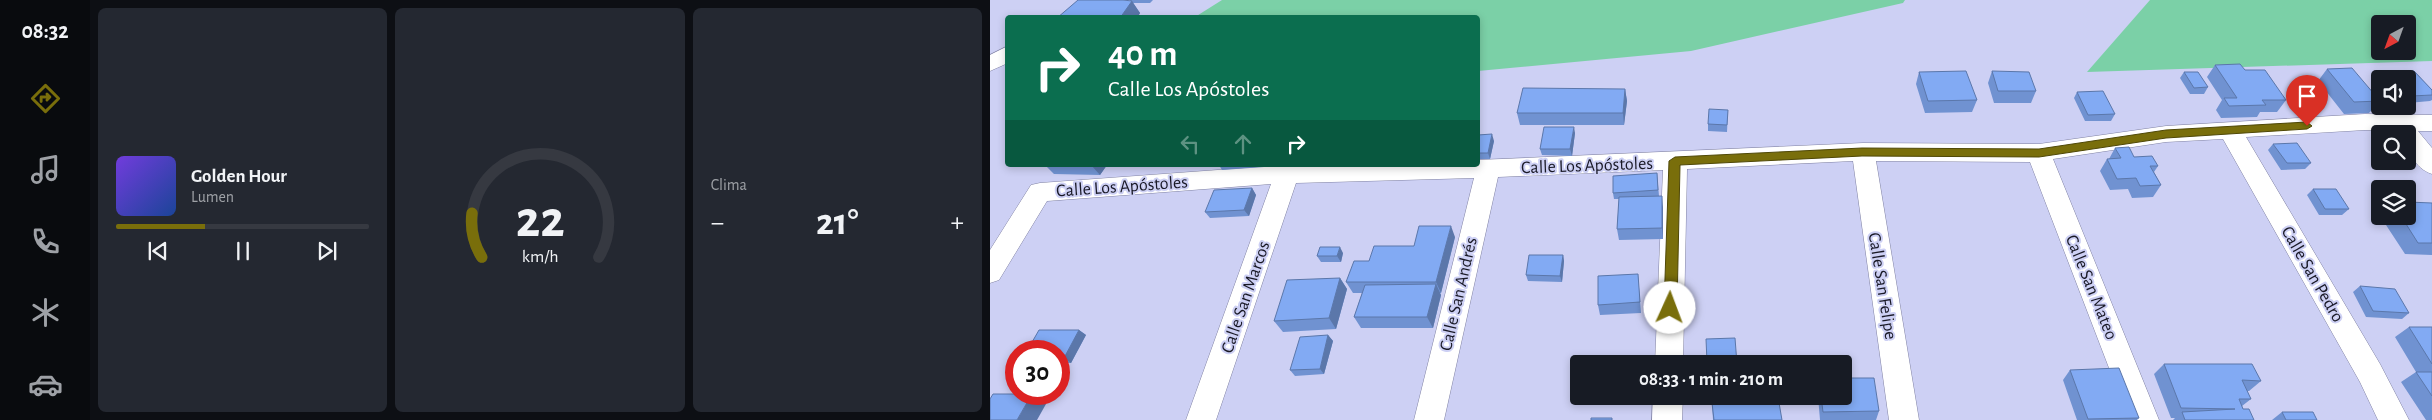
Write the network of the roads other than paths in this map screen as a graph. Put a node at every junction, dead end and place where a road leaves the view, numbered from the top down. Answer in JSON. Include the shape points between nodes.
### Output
{"nodes":[{"id":1,"x":1005,"y":54,"type":"edge"},
{"id":2,"x":990,"y":64,"type":"edge"},
{"id":3,"x":2432,"y":123,"type":"edge"},
{"id":4,"x":2380,"y":125,"type":"edge"},
{"id":5,"x":2416,"y":127,"type":"edge"},
{"id":6,"x":2230,"y":130,"type":"junction"},
{"id":7,"x":2416,"y":145,"type":"edge"},
{"id":8,"x":1862,"y":152,"type":"junction"},
{"id":9,"x":2039,"y":153,"type":"junction"},
{"id":10,"x":1675,"y":161,"type":"junction"},
{"id":11,"x":2432,"y":165,"type":"edge"},
{"id":12,"x":1488,"y":169,"type":"junction"},
{"id":13,"x":1287,"y":174,"type":"junction"},
{"id":14,"x":990,"y":272,"type":"edge"},
{"id":15,"x":1669,"y":355,"type":"edge"},
{"id":16,"x":1668,"y":405,"type":"edge"},
{"id":17,"x":1201,"y":420,"type":"edge"},
{"id":18,"x":1429,"y":420,"type":"edge"},
{"id":19,"x":1667,"y":420,"type":"edge"},
{"id":20,"x":1904,"y":420,"type":"edge"},
{"id":21,"x":2144,"y":420,"type":"edge"},
{"id":22,"x":2394,"y":420,"type":"edge"}],
"edges":[{"from":1,"to":2,"type":"street"},
{"from":3,"to":5,"type":"street","name":"Calle Los Apóstoles"},
{"from":4,"to":6,"type":"street","name":"Calle Los Apóstoles","via":[[2365,122]]},
{"from":6,"to":9,"type":"street","name":"Calle Los Apóstoles","via":[[2166,134]]},
{"from":6,"to":22,"type":"street","name":"Calle San Pedro"},
{"from":7,"to":11,"type":"street"},
{"from":8,"to":9,"type":"street","name":"Calle Los Apóstoles"},
{"from":8,"to":10,"type":"street","name":"Calle Los Apóstoles"},
{"from":8,"to":20,"type":"street","name":"Calle San Felipe"},
{"from":9,"to":21,"type":"street","name":"Calle San Mateo"},
{"from":10,"to":12,"type":"street","name":"Calle Los Apóstoles"},
{"from":10,"to":15,"type":"street"},
{"from":12,"to":13,"type":"street","name":"Calle Los Apóstoles"},
{"from":12,"to":18,"type":"street","name":"Calle San Andrés"},
{"from":13,"to":14,"type":"street","name":"Calle Los Apóstoles","via":[[1040,192]]},
{"from":13,"to":17,"type":"street","name":"Calle San Marcos"},
{"from":16,"to":19,"type":"street"}]}
